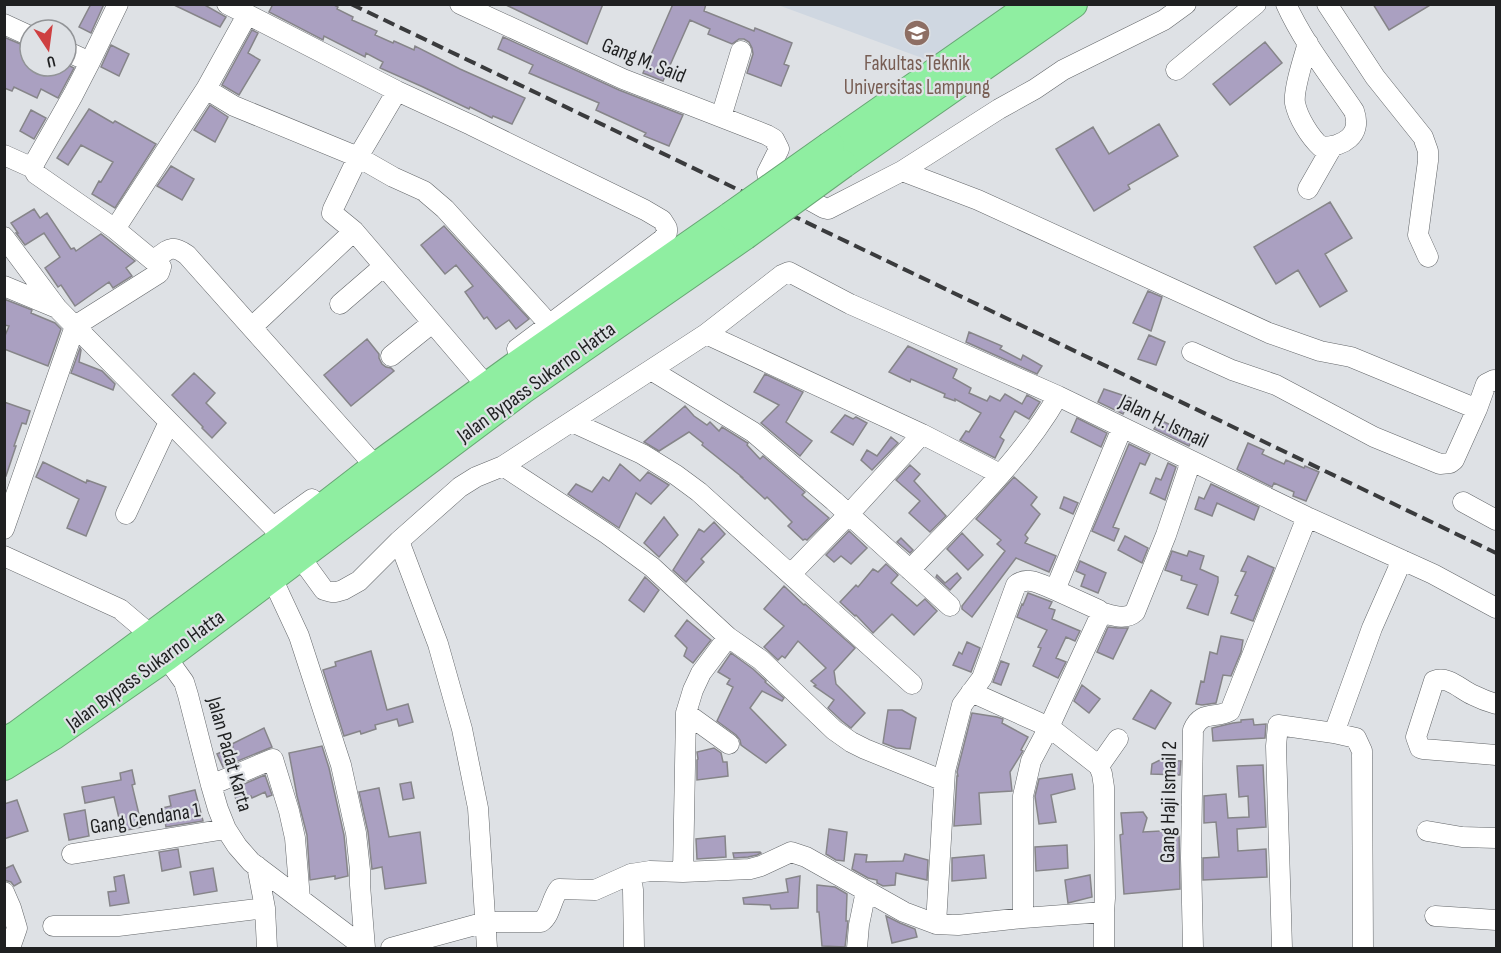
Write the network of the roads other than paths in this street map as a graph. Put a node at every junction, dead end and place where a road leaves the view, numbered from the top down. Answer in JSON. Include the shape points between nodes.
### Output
{"nodes":[{"id":1,"x":118,"y":4,"type":"edge"},
{"id":2,"x":227,"y":4,"type":"edge"},
{"id":3,"x":1033,"y":4,"type":"edge"},
{"id":4,"x":1073,"y":4,"type":"edge"},
{"id":5,"x":1186,"y":4,"type":"edge"},
{"id":6,"x":1256,"y":4,"type":"edge"},
{"id":7,"x":1286,"y":4,"type":"edge"},
{"id":8,"x":1327,"y":4,"type":"edge"},
{"id":9,"x":471,"y":7,"type":"edge"},
{"id":10,"x":247,"y":15,"type":"junction"},
{"id":11,"x":4,"y":24,"type":"edge"},
{"id":12,"x":18,"y":30,"type":"edge"},
{"id":13,"x":1308,"y":44,"type":"junction"},
{"id":14,"x":741,"y":51,"type":"dead end"},
{"id":15,"x":78,"y":56,"type":"edge"},
{"id":16,"x":90,"y":62,"type":"junction"},
{"id":17,"x":1176,"y":70,"type":"dead end"},
{"id":18,"x":206,"y":89,"type":"junction"},
{"id":19,"x":397,"y":91,"type":"junction"},
{"id":20,"x":721,"y":117,"type":"junction"},
{"id":21,"x":1332,"y":147,"type":"junction"},
{"id":22,"x":4,"y":155,"type":"edge"},
{"id":23,"x":836,"y":155,"type":"junction"},
{"id":24,"x":358,"y":156,"type":"junction"},
{"id":25,"x":33,"y":168,"type":"junction"},
{"id":26,"x":902,"y":171,"type":"junction"},
{"id":27,"x":1308,"y":189,"type":"dead end"},
{"id":28,"x":115,"y":229,"type":"junction"},
{"id":29,"x":354,"y":231,"type":"junction"},
{"id":30,"x":4,"y":237,"type":"edge"},
{"id":31,"x":1428,"y":257,"type":"dead end"},
{"id":32,"x":154,"y":260,"type":"junction"},
{"id":33,"x":384,"y":266,"type":"junction"},
{"id":34,"x":4,"y":286,"type":"edge"},
{"id":35,"x":340,"y":304,"type":"dead end"},
{"id":36,"x":57,"y":308,"type":"junction"},
{"id":37,"x":432,"y":323,"type":"junction"},
{"id":38,"x":549,"y":324,"type":"junction"},
{"id":39,"x":75,"y":326,"type":"junction"},
{"id":40,"x":252,"y":327,"type":"junction"},
{"id":41,"x":706,"y":334,"type":"junction"},
{"id":42,"x":1192,"y":352,"type":"dead end"},
{"id":43,"x":391,"y":356,"type":"dead end"},
{"id":44,"x":651,"y":370,"type":"junction"},
{"id":45,"x":478,"y":378,"type":"junction"},
{"id":46,"x":1497,"y":381,"type":"edge"},
{"id":47,"x":1058,"y":396,"type":"junction"},
{"id":48,"x":1477,"y":409,"type":"junction"},
{"id":49,"x":169,"y":422,"type":"junction"},
{"id":50,"x":572,"y":422,"type":"junction"},
{"id":51,"x":1122,"y":428,"type":"junction"},
{"id":52,"x":922,"y":434,"type":"junction"},
{"id":53,"x":368,"y":458,"type":"junction"},
{"id":54,"x":1191,"y":461,"type":"junction"},
{"id":55,"x":503,"y":466,"type":"junction"},
{"id":56,"x":1000,"y":474,"type":"junction"},
{"id":57,"x":1463,"y":502,"type":"dead end"},
{"id":58,"x":126,"y":514,"type":"dead end"},
{"id":59,"x":849,"y":514,"type":"junction"},
{"id":60,"x":1307,"y":517,"type":"junction"},
{"id":61,"x":1497,"y":520,"type":"edge"},
{"id":62,"x":4,"y":529,"type":"edge"},
{"id":63,"x":285,"y":541,"type":"junction"},
{"id":64,"x":399,"y":541,"type":"junction"},
{"id":65,"x":4,"y":556,"type":"edge"},
{"id":66,"x":1402,"y":560,"type":"junction"},
{"id":67,"x":910,"y":570,"type":"junction"},
{"id":68,"x":791,"y":574,"type":"junction"},
{"id":69,"x":272,"y":578,"type":"junction"},
{"id":70,"x":1055,"y":590,"type":"junction"},
{"id":71,"x":950,"y":606,"type":"dead end"},
{"id":72,"x":1497,"y":608,"type":"edge"},
{"id":73,"x":1100,"y":612,"type":"junction"},
{"id":74,"x":728,"y":637,"type":"junction"},
{"id":75,"x":159,"y":646,"type":"junction"},
{"id":76,"x":912,"y":684,"type":"dead end"},
{"id":77,"x":971,"y":693,"type":"junction"},
{"id":78,"x":1497,"y":704,"type":"edge"},
{"id":79,"x":686,"y":713,"type":"junction"},
{"id":80,"x":1334,"y":733,"type":"junction"},
{"id":81,"x":1044,"y":736,"type":"junction"},
{"id":82,"x":1118,"y":739,"type":"dead end"},
{"id":83,"x":4,"y":742,"type":"edge"},
{"id":84,"x":729,"y":744,"type":"dead end"},
{"id":85,"x":1497,"y":755,"type":"edge"},
{"id":86,"x":4,"y":766,"type":"edge"},
{"id":87,"x":1099,"y":766,"type":"junction"},
{"id":88,"x":944,"y":781,"type":"junction"},
{"id":89,"x":211,"y":785,"type":"junction"},
{"id":90,"x":226,"y":829,"type":"junction"},
{"id":91,"x":1427,"y":831,"type":"dead end"},
{"id":92,"x":1497,"y":838,"type":"edge"},
{"id":93,"x":72,"y":854,"type":"dead end"},
{"id":94,"x":257,"y":866,"type":"junction"},
{"id":95,"x":683,"y":872,"type":"junction"},
{"id":96,"x":631,"y":874,"type":"junction"},
{"id":97,"x":866,"y":891,"type":"junction"},
{"id":98,"x":4,"y":892,"type":"edge"},
{"id":99,"x":300,"y":899,"type":"junction"},
{"id":100,"x":265,"y":908,"type":"junction"},
{"id":101,"x":1104,"y":912,"type":"junction"},
{"id":102,"x":1435,"y":915,"type":"dead end"},
{"id":103,"x":1023,"y":918,"type":"junction"},
{"id":104,"x":1497,"y":920,"type":"edge"},
{"id":105,"x":486,"y":921,"type":"junction"},
{"id":106,"x":936,"y":924,"type":"junction"},
{"id":107,"x":53,"y":926,"type":"dead end"},
{"id":108,"x":10,"y":948,"type":"edge"},
{"id":109,"x":267,"y":948,"type":"edge"},
{"id":110,"x":365,"y":948,"type":"edge"},
{"id":111,"x":391,"y":948,"type":"edge"},
{"id":112,"x":487,"y":948,"type":"edge"},
{"id":113,"x":634,"y":948,"type":"edge"},
{"id":114,"x":857,"y":948,"type":"edge"},
{"id":115,"x":1104,"y":948,"type":"edge"},
{"id":116,"x":1193,"y":948,"type":"edge"},
{"id":117,"x":1282,"y":948,"type":"edge"},
{"id":118,"x":1363,"y":948,"type":"edge"}],
"edges":[{"from":1,"to":16,"type":"street"},
{"from":2,"to":10,"type":"street"},
{"from":3,"to":23,"type":"highway","name":"Jalan Bypass Sukarno Hatta"},
{"from":4,"to":23,"type":"highway","name":"Jalan Bypass Sukarno Hatta"},
{"from":5,"to":26,"type":"street","via":[[1164,20],[1063,70]]},
{"from":6,"to":17,"type":"street"},
{"from":7,"to":13,"type":"street"},
{"from":8,"to":31,"type":"street","via":[[1428,151],[1418,235]]},
{"from":9,"to":20,"type":"street","name":"Gang M. Said","via":[[623,79]]},
{"from":10,"to":18,"type":"street"},
{"from":10,"to":19,"type":"street"},
{"from":11,"to":12,"type":"street"},
{"from":13,"to":21,"type":"street","via":[[1294,102],[1314,141],[1321,147]]},
{"from":13,"to":21,"type":"street","via":[[1356,117],[1356,129],[1348,140]]},
{"from":14,"to":20,"type":"street"},
{"from":15,"to":16,"type":"street"},
{"from":16,"to":25,"type":"street"},
{"from":18,"to":24,"type":"street","via":[[234,106]]},
{"from":18,"to":28,"type":"street"},
{"from":19,"to":24,"type":"street"},
{"from":19,"to":38,"type":"street","via":[[645,210],[665,224],[667,232],[663,239]]},
{"from":20,"to":26,"type":"street","name":"Gang M. Said","via":[[774,140],[779,149],[768,177],[824,208]]},
{"from":21,"to":27,"type":"street"},
{"from":22,"to":25,"type":"street"},
{"from":23,"to":63,"type":"highway","name":"Jalan Bypass Sukarno Hatta","bridge":true,"via":[[737,226],[514,367],[366,474]]},
{"from":24,"to":29,"type":"street","via":[[332,213]]},
{"from":24,"to":38,"type":"street","via":[[424,191],[445,209]]},
{"from":25,"to":28,"type":"street","via":[[36,174]]},
{"from":26,"to":48,"type":"street","via":[[978,200],[1269,333],[1351,357]]},
{"from":28,"to":32,"type":"street"},
{"from":29,"to":33,"type":"street"},
{"from":29,"to":40,"type":"street"},
{"from":30,"to":36,"type":"street"},
{"from":32,"to":39,"type":"street","via":[[161,267],[159,273]]},
{"from":32,"to":40,"type":"street","via":[[173,248],[187,255]]},
{"from":33,"to":35,"type":"street"},
{"from":33,"to":37,"type":"street"},
{"from":34,"to":36,"type":"street"},
{"from":36,"to":39,"type":"street","name":"Jalan H. Ismail"},
{"from":37,"to":43,"type":"street"},
{"from":37,"to":45,"type":"street"},
{"from":38,"to":45,"type":"street"},
{"from":39,"to":49,"type":"street","name":"Jalan H. Ismail"},
{"from":39,"to":62,"type":"street"},
{"from":40,"to":53,"type":"street"},
{"from":41,"to":44,"type":"street","name":"Jalan H. Ismail"},
{"from":41,"to":47,"type":"street","name":"Jalan H. Ismail","via":[[789,272],[850,304]]},
{"from":41,"to":52,"type":"street"},
{"from":42,"to":48,"type":"street","via":[[1440,464],[1454,460]]},
{"from":44,"to":50,"type":"street","name":"Jalan H. Ismail"},
{"from":44,"to":59,"type":"street","via":[[753,432]]},
{"from":45,"to":53,"type":"street"},
{"from":46,"to":48,"type":"street","via":[[1486,384]]},
{"from":47,"to":51,"type":"street","name":"Jalan H. Ismail"},
{"from":47,"to":56,"type":"street","via":[[1043,422]]},
{"from":49,"to":58,"type":"street"},
{"from":49,"to":63,"type":"street","name":"Jalan H. Ismail"},
{"from":50,"to":55,"type":"street","name":"Jalan H. Ismail"},
{"from":50,"to":68,"type":"street","via":[[642,454],[676,475]]},
{"from":51,"to":54,"type":"street","name":"Jalan H. Ismail"},
{"from":51,"to":70,"type":"street"},
{"from":52,"to":56,"type":"street"},
{"from":52,"to":59,"type":"street"},
{"from":53,"to":63,"type":"street"},
{"from":54,"to":60,"type":"street","name":"Jalan H. Ismail"},
{"from":54,"to":73,"type":"street","via":[[1135,612],[1130,617]]},
{"from":55,"to":64,"type":"street","name":"Jalan H. Ismail","via":[[460,487]]},
{"from":55,"to":74,"type":"street","via":[[624,545]]},
{"from":56,"to":67,"type":"street"},
{"from":57,"to":61,"type":"street"},
{"from":59,"to":67,"type":"street"},
{"from":59,"to":68,"type":"street"},
{"from":60,"to":66,"type":"street","name":"Jalan H. Ismail"},
{"from":60,"to":116,"type":"street","name":"Gang Haji Ismail 2","via":[[1230,711],[1202,717],[1193,730]]},
{"from":63,"to":64,"type":"street","name":"Jalan H. Ismail","via":[[323,589],[336,592],[358,581]]},
{"from":63,"to":69,"type":"highway","name":"Jalan Bypass Sukarno Hatta"},
{"from":63,"to":75,"type":"highway","name":"Jalan Bypass Sukarno Hatta"},
{"from":64,"to":105,"type":"street","via":[[438,644],[462,729],[478,808]]},
{"from":65,"to":75,"type":"street","name":"Jalan Padat Karta","via":[[120,609]]},
{"from":66,"to":72,"type":"street","name":"Jalan H. Ismail"},
{"from":66,"to":80,"type":"street","via":[[1372,628]]},
{"from":67,"to":71,"type":"street"},
{"from":68,"to":76,"type":"street"},
{"from":69,"to":75,"type":"highway","name":"Jalan Bypass Sukarno Hatta"},
{"from":69,"to":110,"type":"street","via":[[299,636],[341,765],[357,842]]},
{"from":70,"to":73,"type":"street"},
{"from":70,"to":77,"type":"street","via":[[1031,580],[1016,585],[982,678]]},
{"from":73,"to":81,"type":"street"},
{"from":74,"to":79,"type":"street","via":[[693,690]]},
{"from":74,"to":88,"type":"street","via":[[761,660],[851,742]]},
{"from":75,"to":83,"type":"highway","name":"Jalan Bypass Sukarno Hatta"},
{"from":75,"to":86,"type":"highway","name":"Jalan Bypass Sukarno Hatta","via":[[54,735]]},
{"from":75,"to":89,"type":"street","name":"Jalan Padat Karta","via":[[188,695]]},
{"from":77,"to":81,"type":"street"},
{"from":77,"to":88,"type":"street","via":[[962,705]]},
{"from":78,"to":85,"type":"street","via":[[1438,679],[1434,681],[1416,737],[1423,749]]},
{"from":79,"to":84,"type":"street"},
{"from":79,"to":95,"type":"street"},
{"from":80,"to":117,"type":"street","via":[[1278,725]]},
{"from":80,"to":118,"type":"street","via":[[1356,738],[1362,751]]},
{"from":81,"to":87,"type":"street"},
{"from":81,"to":103,"type":"street","via":[[1031,761],[1023,796]]},
{"from":82,"to":87,"type":"street"},
{"from":87,"to":101,"type":"street","via":[[1104,787]]},
{"from":88,"to":106,"type":"street"},
{"from":89,"to":90,"type":"street","name":"Jalan Padat Karta"},
{"from":89,"to":99,"type":"street","via":[[273,759],[295,838]]},
{"from":90,"to":93,"type":"street","name":"Gang Cendana 1"},
{"from":90,"to":94,"type":"street","name":"Jalan Padat Karta"},
{"from":91,"to":92,"type":"street"},
{"from":94,"to":99,"type":"street","name":"Jalan Padat Karta"},
{"from":94,"to":100,"type":"street"},
{"from":95,"to":96,"type":"street"},
{"from":95,"to":97,"type":"street","via":[[761,866],[791,852]]},
{"from":96,"to":105,"type":"street","via":[[595,890],[559,889],[541,922]]},
{"from":96,"to":113,"type":"street"},
{"from":97,"to":106,"type":"street"},
{"from":97,"to":114,"type":"street"},
{"from":98,"to":108,"type":"street","via":[[17,928]]},
{"from":99,"to":110,"type":"street","name":"Jalan Padat Karta"},
{"from":100,"to":107,"type":"street","via":[[118,926]]},
{"from":100,"to":109,"type":"street"},
{"from":101,"to":103,"type":"street"},
{"from":101,"to":115,"type":"street"},
{"from":102,"to":104,"type":"street"},
{"from":103,"to":106,"type":"street"},
{"from":105,"to":111,"type":"street"},
{"from":105,"to":112,"type":"street"}]}
